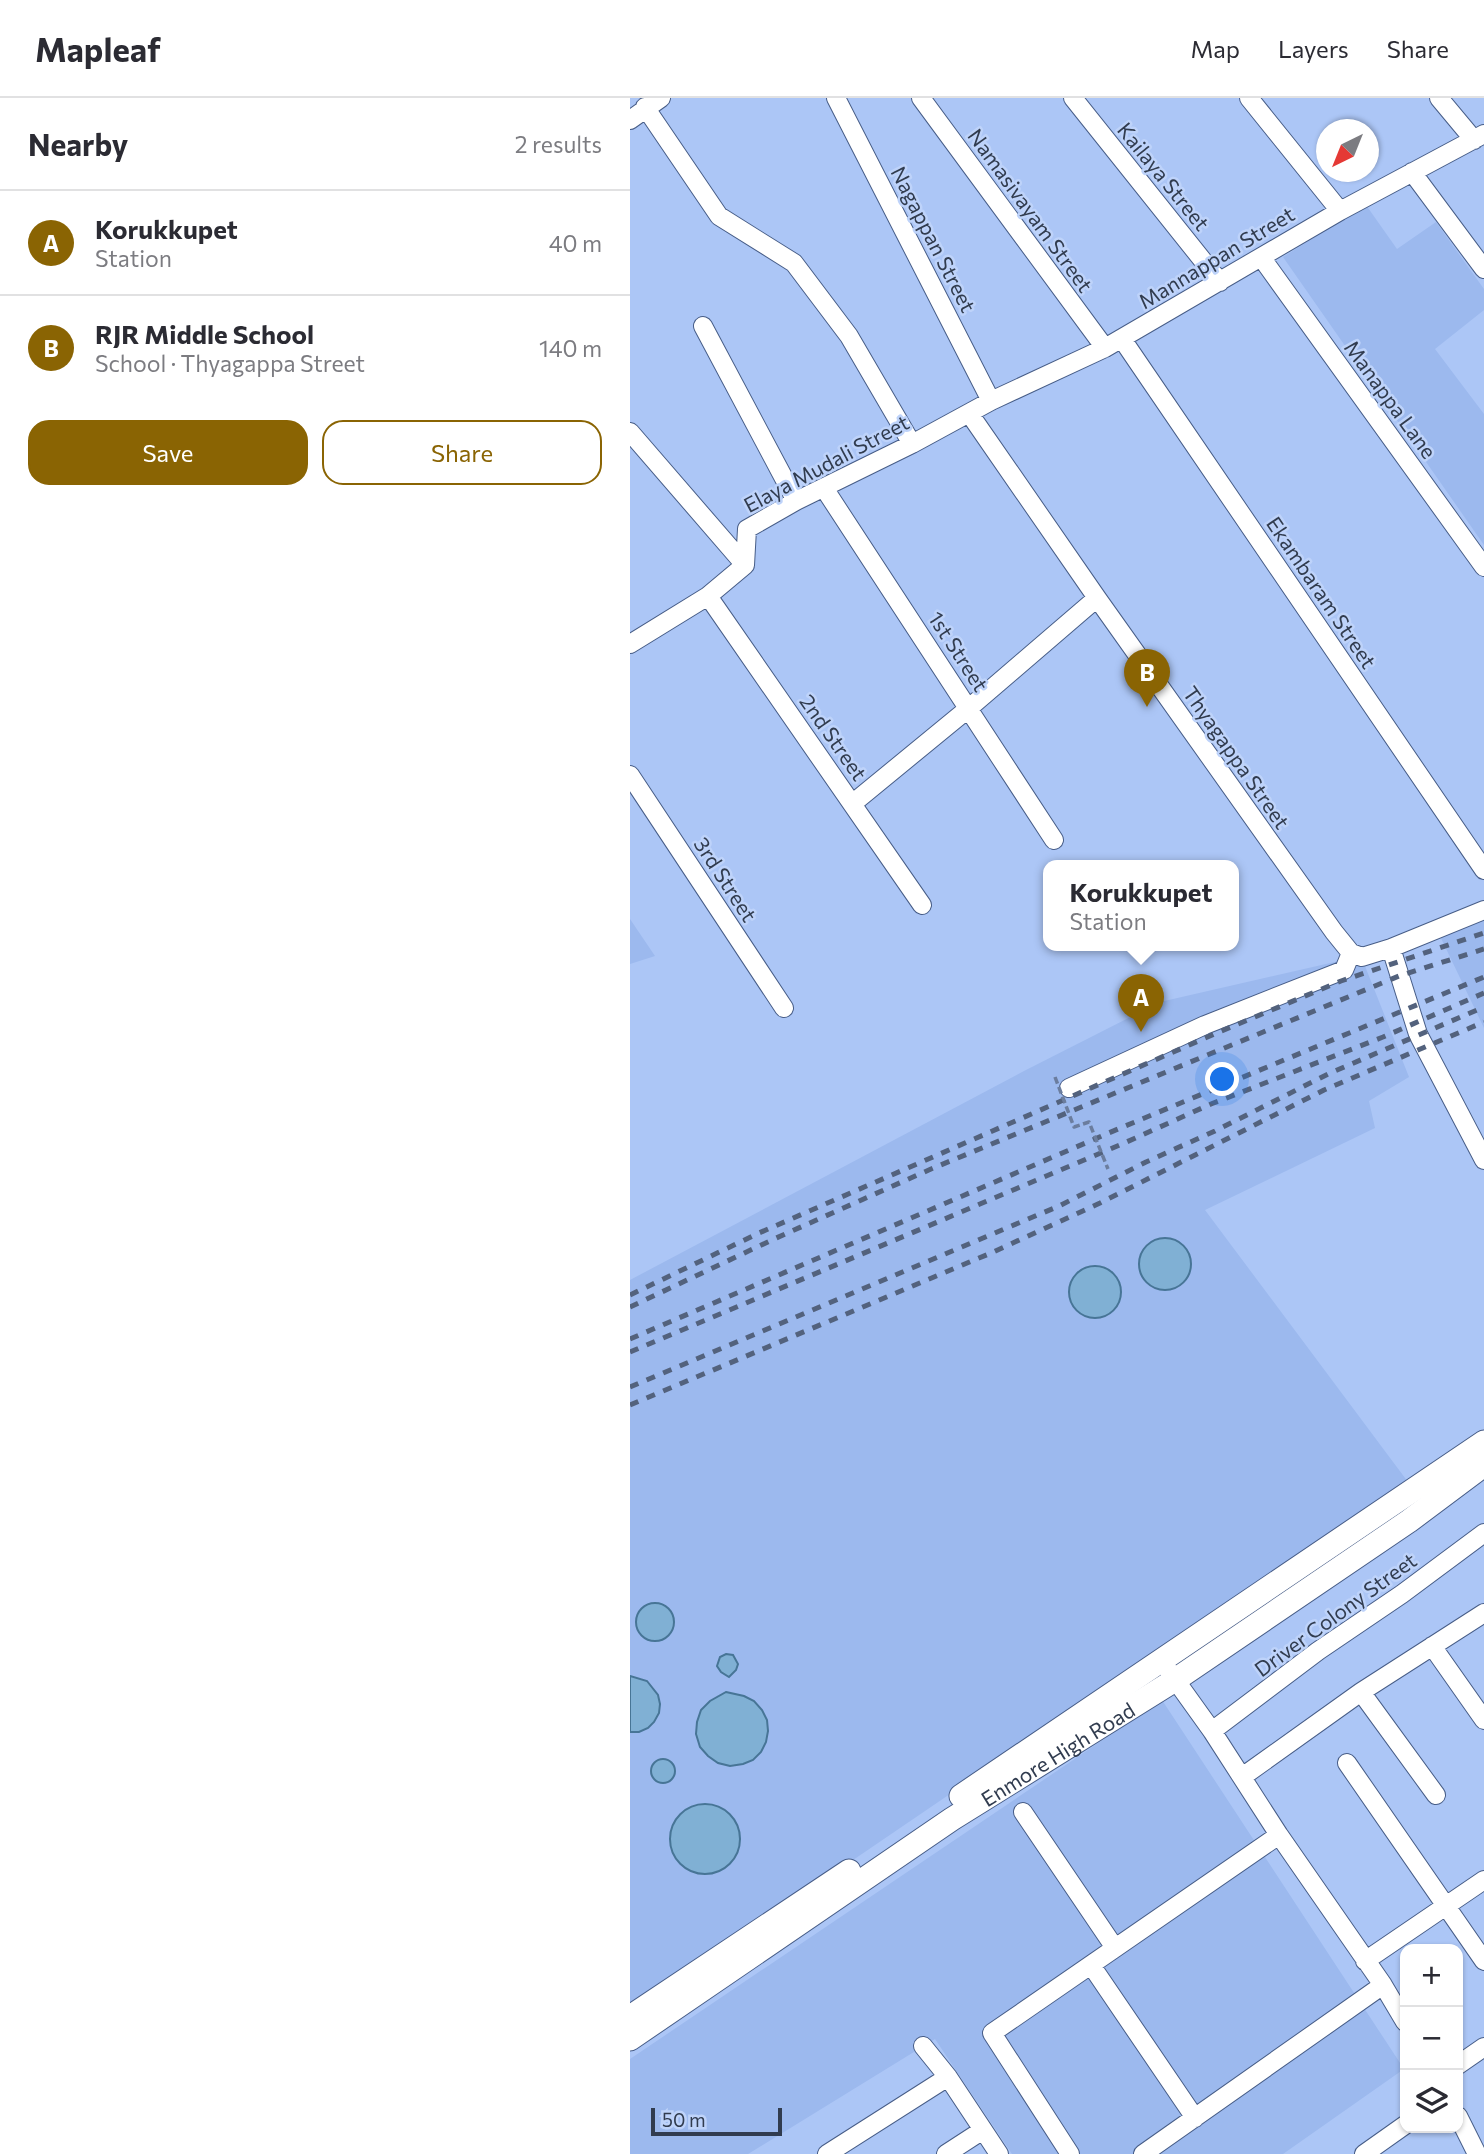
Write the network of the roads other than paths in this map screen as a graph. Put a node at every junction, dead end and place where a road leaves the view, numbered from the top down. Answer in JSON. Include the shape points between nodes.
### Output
{"nodes":[{"id":1,"x":836,"y":98,"type":"edge"},
{"id":2,"x":921,"y":98,"type":"edge"},
{"id":3,"x":1073,"y":98,"type":"edge"},
{"id":4,"x":1249,"y":98,"type":"edge"},
{"id":5,"x":1439,"y":98,"type":"edge"},
{"id":6,"x":653,"y":103,"type":"edge"},
{"id":7,"x":630,"y":120,"type":"edge"},
{"id":8,"x":1479,"y":137,"type":"edge"},
{"id":9,"x":1412,"y":172,"type":"junction"},
{"id":10,"x":1340,"y":211,"type":"junction"},
{"id":11,"x":1261,"y":257,"type":"junction"},
{"id":12,"x":1484,"y":269,"type":"edge"},
{"id":13,"x":1220,"y":282,"type":"junction"},
{"id":14,"x":703,"y":326,"type":"dead end"},
{"id":15,"x":1122,"y":339,"type":"junction"},
{"id":16,"x":1105,"y":348,"type":"junction"},
{"id":17,"x":991,"y":401,"type":"junction"},
{"id":18,"x":969,"y":413,"type":"junction"},
{"id":19,"x":630,"y":432,"type":"edge"},
{"id":20,"x":912,"y":444,"type":"junction"},
{"id":21,"x":824,"y":488,"type":"junction"},
{"id":22,"x":796,"y":501,"type":"junction"},
{"id":23,"x":745,"y":565,"type":"junction"},
{"id":24,"x":1484,"y":567,"type":"edge"},
{"id":25,"x":708,"y":596,"type":"junction"},
{"id":26,"x":1097,"y":598,"type":"junction"},
{"id":27,"x":630,"y":644,"type":"edge"},
{"id":28,"x":969,"y":708,"type":"junction"},
{"id":29,"x":630,"y":775,"type":"edge"},
{"id":30,"x":852,"y":804,"type":"junction"},
{"id":31,"x":1054,"y":840,"type":"dead end"},
{"id":32,"x":1484,"y":870,"type":"edge"},
{"id":33,"x":922,"y":905,"type":"dead end"},
{"id":34,"x":1484,"y":910,"type":"edge"},
{"id":35,"x":1391,"y":948,"type":"junction"},
{"id":36,"x":1351,"y":953,"type":"junction"},
{"id":37,"x":784,"y":1008,"type":"dead end"},
{"id":38,"x":1062,"y":1082,"type":"road end"},
{"id":39,"x":1484,"y":1160,"type":"edge"},
{"id":40,"x":1484,"y":1443,"type":"edge"},
{"id":41,"x":1484,"y":1465,"type":"edge"},
{"id":42,"x":1484,"y":1533,"type":"edge"},
{"id":43,"x":1484,"y":1613,"type":"edge"},
{"id":44,"x":1432,"y":1646,"type":"junction"},
{"id":45,"x":1169,"y":1671,"type":"junction"},
{"id":46,"x":1362,"y":1692,"type":"junction"},
{"id":47,"x":1484,"y":1720,"type":"edge"},
{"id":48,"x":1212,"y":1731,"type":"junction"},
{"id":49,"x":1347,"y":1763,"type":"dead end"},
{"id":50,"x":1242,"y":1777,"type":"junction"},
{"id":51,"x":1436,"y":1795,"type":"dead end"},
{"id":52,"x":1023,"y":1812,"type":"dead end"},
{"id":53,"x":1279,"y":1835,"type":"junction"},
{"id":54,"x":1484,"y":1880,"type":"edge"},
{"id":55,"x":1446,"y":1905,"type":"junction"},
{"id":56,"x":1115,"y":1948,"type":"junction"},
{"id":57,"x":1365,"y":1961,"type":"junction"},
{"id":58,"x":1484,"y":1961,"type":"edge"},
{"id":59,"x":1091,"y":1965,"type":"junction"},
{"id":60,"x":1383,"y":1985,"type":"junction"},
{"id":61,"x":1400,"y":2014,"type":"edge"},
{"id":62,"x":630,"y":2017,"type":"edge"},
{"id":63,"x":630,"y":2039,"type":"edge"},
{"id":64,"x":923,"y":2046,"type":"dead end"},
{"id":65,"x":1484,"y":2047,"type":"edge"},
{"id":66,"x":1463,"y":2062,"type":"edge"},
{"id":67,"x":948,"y":2077,"type":"junction"},
{"id":68,"x":1195,"y":2118,"type":"junction"},
{"id":69,"x":1400,"y":2129,"type":"edge"},
{"id":70,"x":983,"y":2130,"type":"junction"},
{"id":71,"x":1463,"y":2130,"type":"edge"},
{"id":72,"x":1471,"y":2152,"type":"edge"},
{"id":73,"x":827,"y":2154,"type":"edge"},
{"id":74,"x":946,"y":2154,"type":"edge"},
{"id":75,"x":999,"y":2154,"type":"edge"},
{"id":76,"x":1070,"y":2154,"type":"edge"},
{"id":77,"x":1143,"y":2154,"type":"edge"},
{"id":78,"x":1364,"y":2154,"type":"edge"}],
"edges":[{"from":1,"to":17,"type":"street","name":"Nagappan Street"},
{"from":2,"to":16,"type":"street","name":"Namasivayam Street"},
{"from":3,"to":13,"type":"street","name":"Kailaya Street"},
{"from":4,"to":10,"type":"street"},
{"from":5,"to":8,"type":"street"},
{"from":6,"to":7,"type":"street"},
{"from":6,"to":20,"type":"street","via":[[719,216],[794,263],[849,336]]},
{"from":8,"to":9,"type":"street","name":"Mannappan Street"},
{"from":9,"to":10,"type":"street","name":"Mannappan Street"},
{"from":9,"to":12,"type":"street"},
{"from":10,"to":11,"type":"street","name":"Mannappan Street"},
{"from":11,"to":13,"type":"street","name":"Mannappan Street"},
{"from":11,"to":24,"type":"street","name":"Manappa Lane"},
{"from":13,"to":15,"type":"street","name":"Mannappan Street"},
{"from":14,"to":22,"type":"street"},
{"from":15,"to":16,"type":"street","name":"Mannappan Street"},
{"from":15,"to":32,"type":"street","name":"Ekambaram Street"},
{"from":16,"to":17,"type":"street","name":"Mannappan Street"},
{"from":17,"to":18,"type":"street","name":"Mannappan Street"},
{"from":18,"to":20,"type":"street","name":"Elaya Mudali Street"},
{"from":18,"to":26,"type":"street","name":"Thyagappa Street"},
{"from":19,"to":23,"type":"street"},
{"from":20,"to":21,"type":"street","name":"Elaya Mudali Street"},
{"from":21,"to":22,"type":"street","name":"Elaya Mudali Street"},
{"from":21,"to":28,"type":"street","name":"1st Street"},
{"from":22,"to":23,"type":"street","name":"Elaya Mudali Street","via":[[747,528]]},
{"from":23,"to":25,"type":"street"},
{"from":25,"to":27,"type":"street"},
{"from":25,"to":30,"type":"street","name":"2nd Street"},
{"from":26,"to":28,"type":"street"},
{"from":26,"to":36,"type":"street","name":"Thyagappa Street"},
{"from":28,"to":30,"type":"street"},
{"from":28,"to":31,"type":"street","name":"1st Street"},
{"from":29,"to":37,"type":"street","name":"3rd Street"},
{"from":30,"to":33,"type":"street","name":"2nd Street"},
{"from":34,"to":35,"type":"street"},
{"from":35,"to":36,"type":"street","via":[[1362,957]]},
{"from":35,"to":39,"type":"street","via":[[1418,1034]]},
{"from":36,"to":38,"type":"street","via":[[1344,970]]},
{"from":40,"to":45,"type":"main road","name":"Enmore High Road"},
{"from":41,"to":45,"type":"main road","name":"Enmore High Road","via":[[1409,1521]]},
{"from":42,"to":48,"type":"street","name":"Driver Colony Street"},
{"from":43,"to":44,"type":"street"},
{"from":44,"to":46,"type":"street"},
{"from":44,"to":47,"type":"street"},
{"from":45,"to":48,"type":"street"},
{"from":45,"to":62,"type":"main road","name":"Enmore High Road"},
{"from":45,"to":63,"type":"main road","name":"Enmore High Road"},
{"from":46,"to":50,"type":"street"},
{"from":46,"to":51,"type":"street"},
{"from":48,"to":50,"type":"street"},
{"from":49,"to":55,"type":"street"},
{"from":50,"to":53,"type":"street"},
{"from":52,"to":56,"type":"street"},
{"from":53,"to":56,"type":"street"},
{"from":53,"to":57,"type":"street"},
{"from":54,"to":55,"type":"street"},
{"from":55,"to":57,"type":"street"},
{"from":55,"to":58,"type":"street"},
{"from":56,"to":59,"type":"street"},
{"from":57,"to":60,"type":"street"},
{"from":59,"to":68,"type":"street"},
{"from":59,"to":76,"type":"street","via":[[992,2033]]},
{"from":60,"to":61,"type":"street"},
{"from":60,"to":68,"type":"street"},
{"from":64,"to":67,"type":"street"},
{"from":65,"to":66,"type":"street"},
{"from":67,"to":70,"type":"street"},
{"from":67,"to":73,"type":"street"},
{"from":68,"to":77,"type":"street"},
{"from":69,"to":78,"type":"street"},
{"from":70,"to":74,"type":"street"},
{"from":70,"to":75,"type":"street"},
{"from":71,"to":72,"type":"street"}]}
